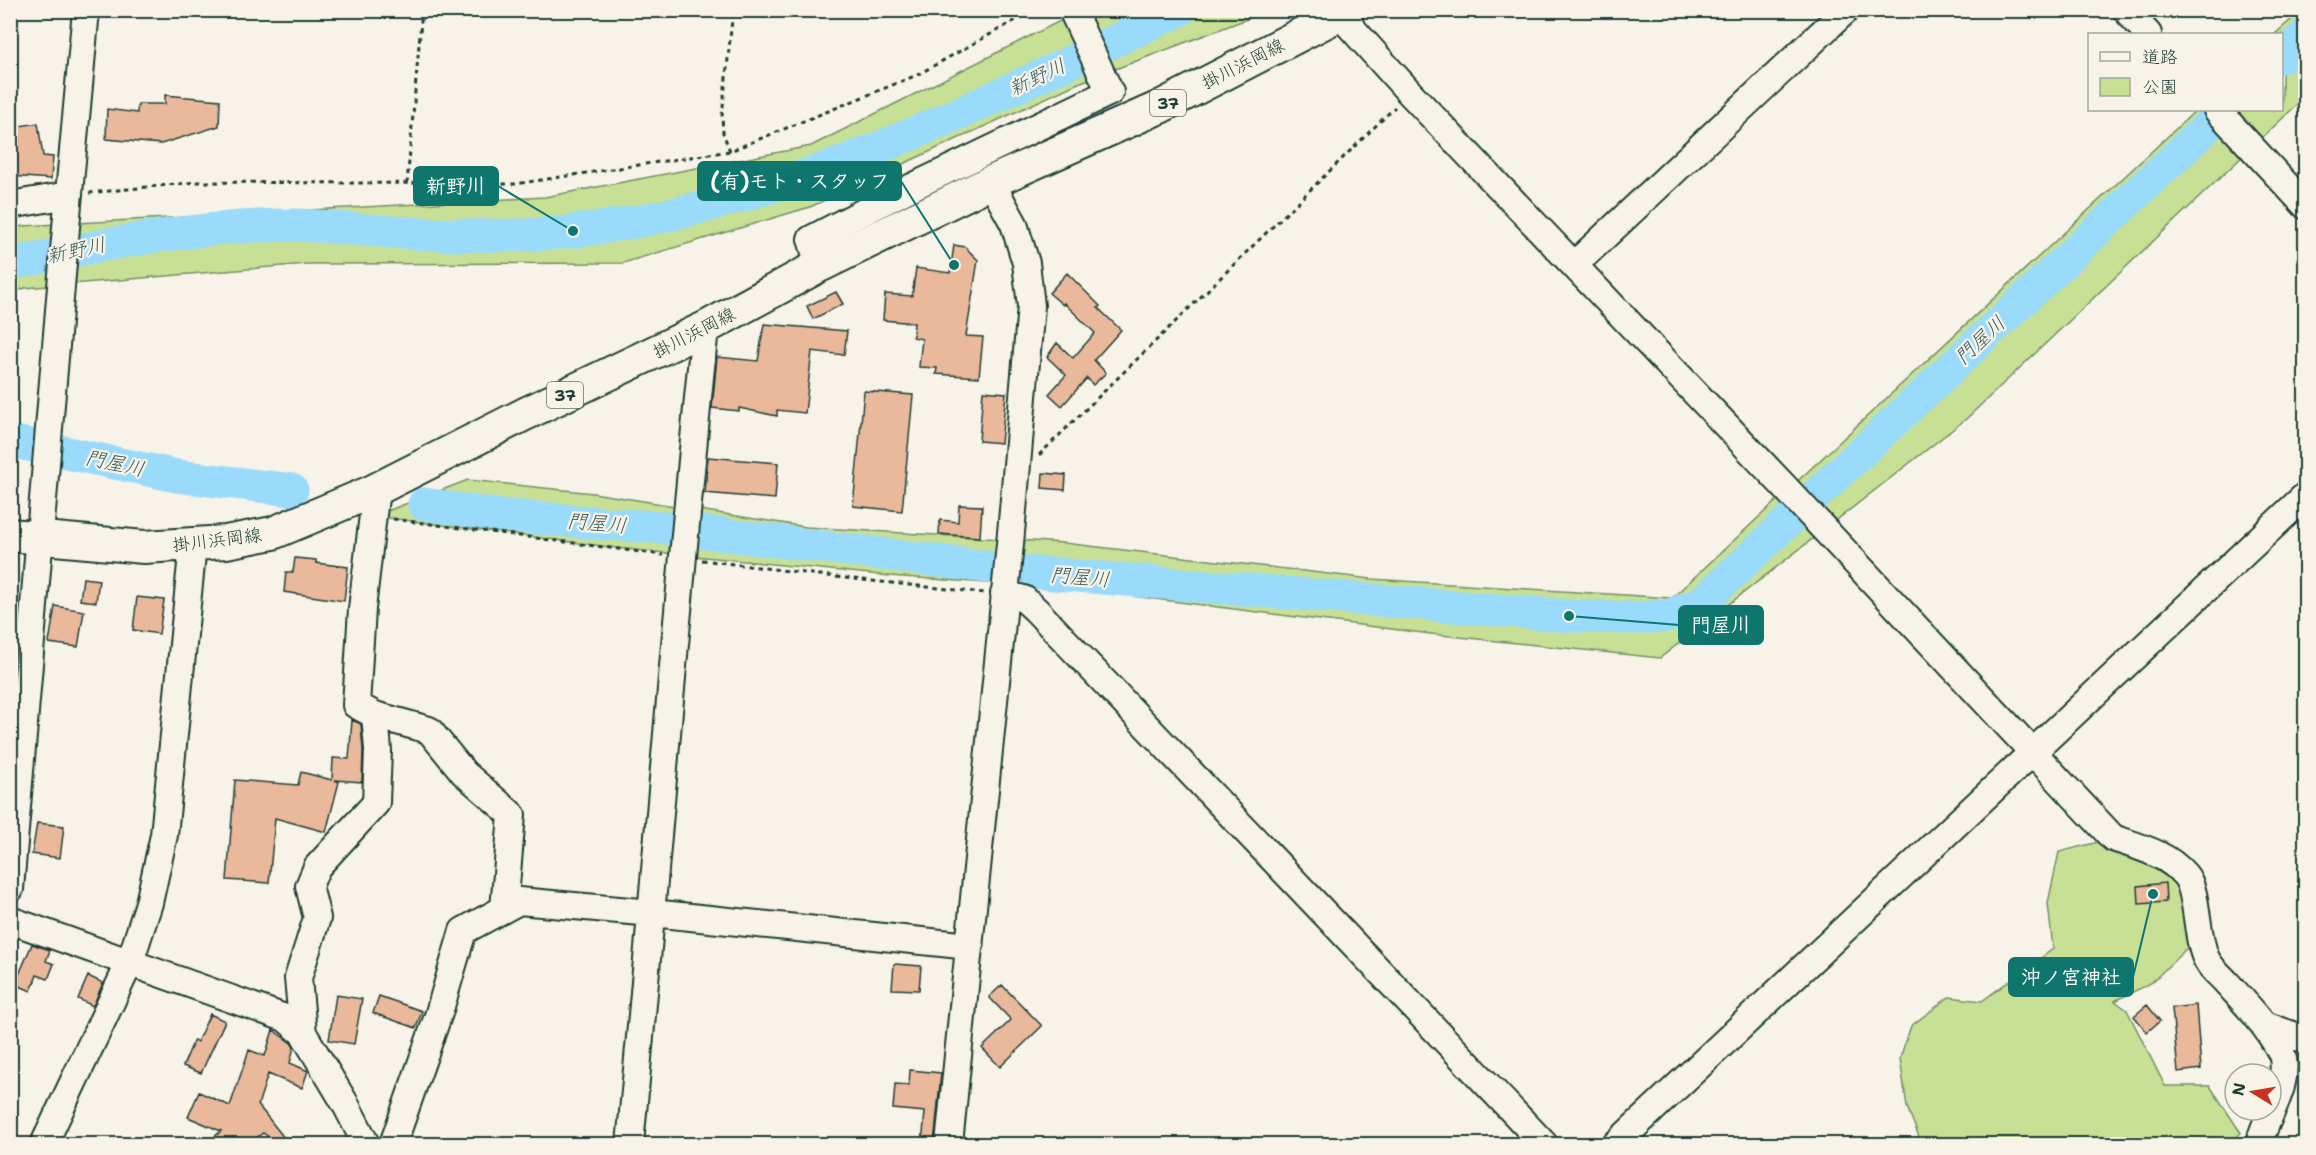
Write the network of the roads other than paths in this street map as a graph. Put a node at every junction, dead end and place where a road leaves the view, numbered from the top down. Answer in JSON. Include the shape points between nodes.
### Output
{"nodes":[{"id":1,"x":87,"y":10,"type":"edge"},
{"id":2,"x":1072,"y":10,"type":"edge"},
{"id":3,"x":1846,"y":10,"type":"edge"},
{"id":4,"x":2126,"y":10,"type":"edge"},
{"id":5,"x":1344,"y":13,"type":"edge"},
{"id":6,"x":2147,"y":33,"type":"edge"},
{"id":7,"x":2218,"y":111,"type":"edge"},
{"id":8,"x":991,"y":182,"type":"junction"},
{"id":9,"x":69,"y":200,"type":"junction"},
{"id":10,"x":10,"y":205,"type":"edge"},
{"id":11,"x":2306,"y":206,"type":"edge"},
{"id":12,"x":1574,"y":265,"type":"junction"},
{"id":13,"x":819,"y":266,"type":"junction"},
{"id":14,"x":705,"y":328,"type":"junction"},
{"id":15,"x":376,"y":489,"type":"junction"},
{"id":16,"x":2306,"y":495,"type":"edge"},
{"id":17,"x":25,"y":537,"type":"edge"},
{"id":18,"x":193,"y":544,"type":"junction"},
{"id":19,"x":1004,"y":594,"type":"junction"},
{"id":20,"x":19,"y":701,"type":"edge"},
{"id":21,"x":375,"y":715,"type":"junction"},
{"id":22,"x":2032,"y":751,"type":"junction"},
{"id":23,"x":10,"y":889,"type":"edge"},
{"id":24,"x":504,"y":909,"type":"junction"},
{"id":25,"x":652,"y":913,"type":"junction"},
{"id":26,"x":10,"y":920,"type":"edge"},
{"id":27,"x":970,"y":946,"type":"junction"},
{"id":28,"x":130,"y":963,"type":"junction"},
{"id":29,"x":2265,"y":1025,"type":"junction"},
{"id":30,"x":303,"y":1033,"type":"junction"},
{"id":31,"x":2306,"y":1040,"type":"edge"},
{"id":32,"x":44,"y":1144,"type":"edge"},
{"id":33,"x":366,"y":1144,"type":"edge"},
{"id":34,"x":393,"y":1144,"type":"edge"},
{"id":35,"x":630,"y":1144,"type":"edge"},
{"id":36,"x":949,"y":1144,"type":"edge"},
{"id":37,"x":1544,"y":1144,"type":"edge"},
{"id":38,"x":1616,"y":1144,"type":"edge"},
{"id":39,"x":2259,"y":1144,"type":"edge"}],
"edges":[{"from":1,"to":9,"type":"street"},
{"from":2,"to":13,"type":"street","via":[[1110,92],[811,239]]},
{"from":3,"to":12,"type":"street"},
{"from":4,"to":6,"type":"street"},
{"from":5,"to":8,"type":"main road","name":"掛川浜岡線","number":"37","via":[[1160,107]]},
{"from":5,"to":12,"type":"street","via":[[1410,93]]},
{"from":7,"to":11,"type":"street"},
{"from":8,"to":13,"type":"main road","name":"掛川浜岡線","number":"37"},
{"from":8,"to":19,"type":"street","via":[[1014,224],[1026,263],[1031,306]]},
{"from":9,"to":10,"type":"street"},
{"from":9,"to":17,"type":"street","via":[[61,285]]},
{"from":12,"to":22,"type":"street"},
{"from":13,"to":14,"type":"main road","name":"掛川浜岡線","number":"37"},
{"from":14,"to":15,"type":"main road","name":"掛川浜岡線","number":"37"},
{"from":14,"to":25,"type":"street","via":[[681,557]]},
{"from":15,"to":18,"type":"main road","name":"掛川浜岡線","number":"37","via":[[273,533]]},
{"from":15,"to":21,"type":"street","via":[[356,681],[356,705]]},
{"from":16,"to":22,"type":"street"},
{"from":17,"to":18,"type":"main road","name":"掛川浜岡線","number":"37","via":[[144,547]]},
{"from":17,"to":20,"type":"street"},
{"from":18,"to":28,"type":"street","via":[[164,836]]},
{"from":19,"to":27,"type":"street"},
{"from":19,"to":37,"type":"street","via":[[1024,599],[1036,610]]},
{"from":20,"to":23,"type":"street"},
{"from":21,"to":24,"type":"street","via":[[429,730],[464,773],[512,815]]},
{"from":21,"to":30,"type":"street","via":[[376,803],[316,867],[309,886],[316,918],[298,978]]},
{"from":22,"to":29,"type":"street","via":[[2113,838],[2152,851],[2187,877],[2208,962]]},
{"from":22,"to":38,"type":"street"},
{"from":24,"to":25,"type":"street","via":[[519,901]]},
{"from":24,"to":34,"type":"street","via":[[463,931]]},
{"from":25,"to":27,"type":"street"},
{"from":25,"to":35,"type":"street"},
{"from":26,"to":28,"type":"street"},
{"from":27,"to":36,"type":"street"},
{"from":28,"to":30,"type":"street","via":[[285,1018]]},
{"from":28,"to":32,"type":"street"},
{"from":29,"to":31,"type":"street"},
{"from":29,"to":39,"type":"street","via":[[2283,1055],[2285,1075]]},
{"from":30,"to":33,"type":"street"}]}
